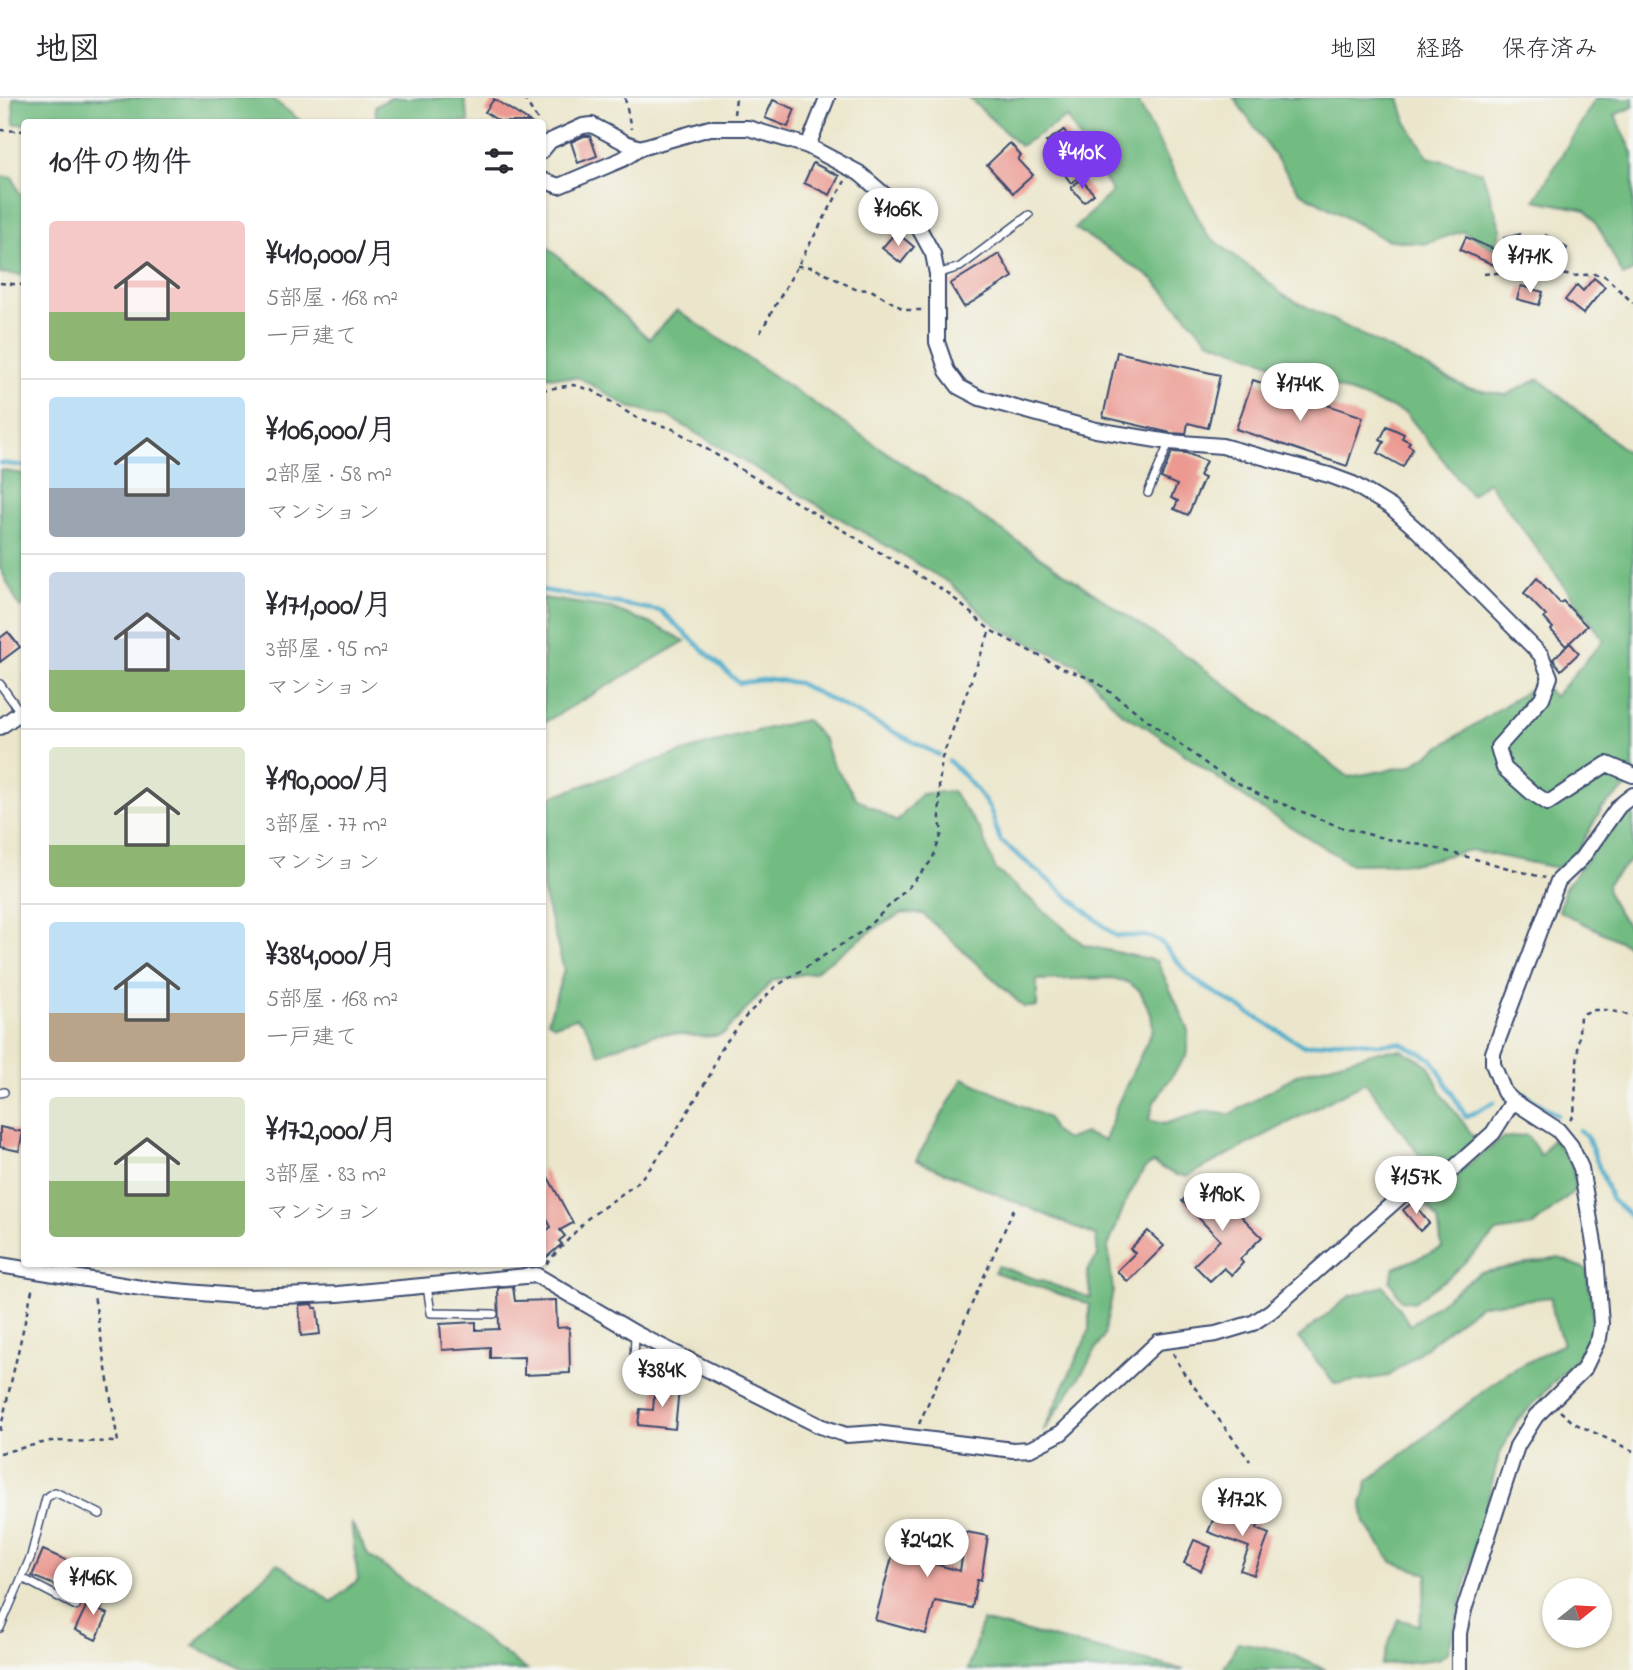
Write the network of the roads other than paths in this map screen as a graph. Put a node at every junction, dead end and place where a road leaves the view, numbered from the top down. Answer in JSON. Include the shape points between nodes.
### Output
{"nodes":[{"id":1,"x":827,"y":98,"type":"edge"},
{"id":2,"x":546,"y":146,"type":"edge"},
{"id":3,"x":808,"y":146,"type":"junction"},
{"id":4,"x":640,"y":148,"type":"junction"},
{"id":5,"x":546,"y":181,"type":"edge"},
{"id":6,"x":1029,"y":215,"type":"dead end"},
{"id":7,"x":937,"y":274,"type":"junction"},
{"id":8,"x":1169,"y":442,"type":"junction"},
{"id":9,"x":1148,"y":493,"type":"dead end"},
{"id":10,"x":0,"y":684,"type":"edge"},
{"id":11,"x":21,"y":709,"type":"edge"},
{"id":12,"x":21,"y":712,"type":"edge"},
{"id":13,"x":0,"y":727,"type":"edge"},
{"id":14,"x":1633,"y":775,"type":"edge"},
{"id":15,"x":1633,"y":795,"type":"edge"},
{"id":16,"x":1513,"y":1101,"type":"junction"},
{"id":17,"x":0,"y":1265,"type":"edge"},
{"id":18,"x":427,"y":1286,"type":"junction"},
{"id":19,"x":494,"y":1314,"type":"dead end"},
{"id":20,"x":635,"y":1332,"type":"junction"},
{"id":21,"x":680,"y":1383,"type":"dead end"},
{"id":22,"x":100,"y":1514,"type":"dead end"},
{"id":23,"x":22,"y":1578,"type":"junction"},
{"id":24,"x":76,"y":1606,"type":"dead end"},
{"id":25,"x":0,"y":1628,"type":"edge"},
{"id":26,"x":1459,"y":1670,"type":"edge"}],
"edges":[{"from":1,"to":3,"type":"street"},
{"from":2,"to":4,"type":"street","via":[[592,125]]},
{"from":3,"to":4,"type":"street","via":[[748,128],[710,128]]},
{"from":3,"to":7,"type":"street","via":[[851,169],[915,221],[933,254]]},
{"from":4,"to":5,"type":"street","via":[[559,186]]},
{"from":6,"to":7,"type":"lane","via":[[960,267]]},
{"from":7,"to":8,"type":"street","via":[[937,342],[947,371],[960,387],[980,398],[1096,430]]},
{"from":8,"to":9,"type":"lane"},
{"from":8,"to":14,"type":"street","via":[[1223,446],[1329,475],[1391,507],[1541,654],[1550,677],[1542,698],[1498,747],[1504,768],[1548,803],[1607,764]]},
{"from":10,"to":11,"type":"lane"},
{"from":12,"to":13,"type":"street"},
{"from":15,"to":16,"type":"street","via":[[1558,881],[1493,1053],[1498,1078]]},
{"from":16,"to":20,"type":"street","via":[[1493,1133],[1472,1153],[1446,1175],[1401,1196],[1271,1311],[1253,1323],[1216,1334],[1158,1342],[1061,1433],[1030,1449],[876,1433],[846,1435]]},
{"from":16,"to":26,"type":"street","via":[[1558,1130],[1581,1168],[1596,1255],[1601,1324],[1584,1369],[1536,1416],[1517,1446],[1464,1610]]},
{"from":17,"to":18,"type":"street","via":[[141,1288],[248,1297]]},
{"from":18,"to":19,"type":"lane","via":[[431,1312]]},
{"from":18,"to":20,"type":"street","via":[[536,1275]]},
{"from":20,"to":21,"type":"lane","via":[[634,1365]]},
{"from":22,"to":23,"type":"lane","via":[[50,1493]]},
{"from":23,"to":24,"type":"lane"},
{"from":23,"to":25,"type":"lane"}]}
